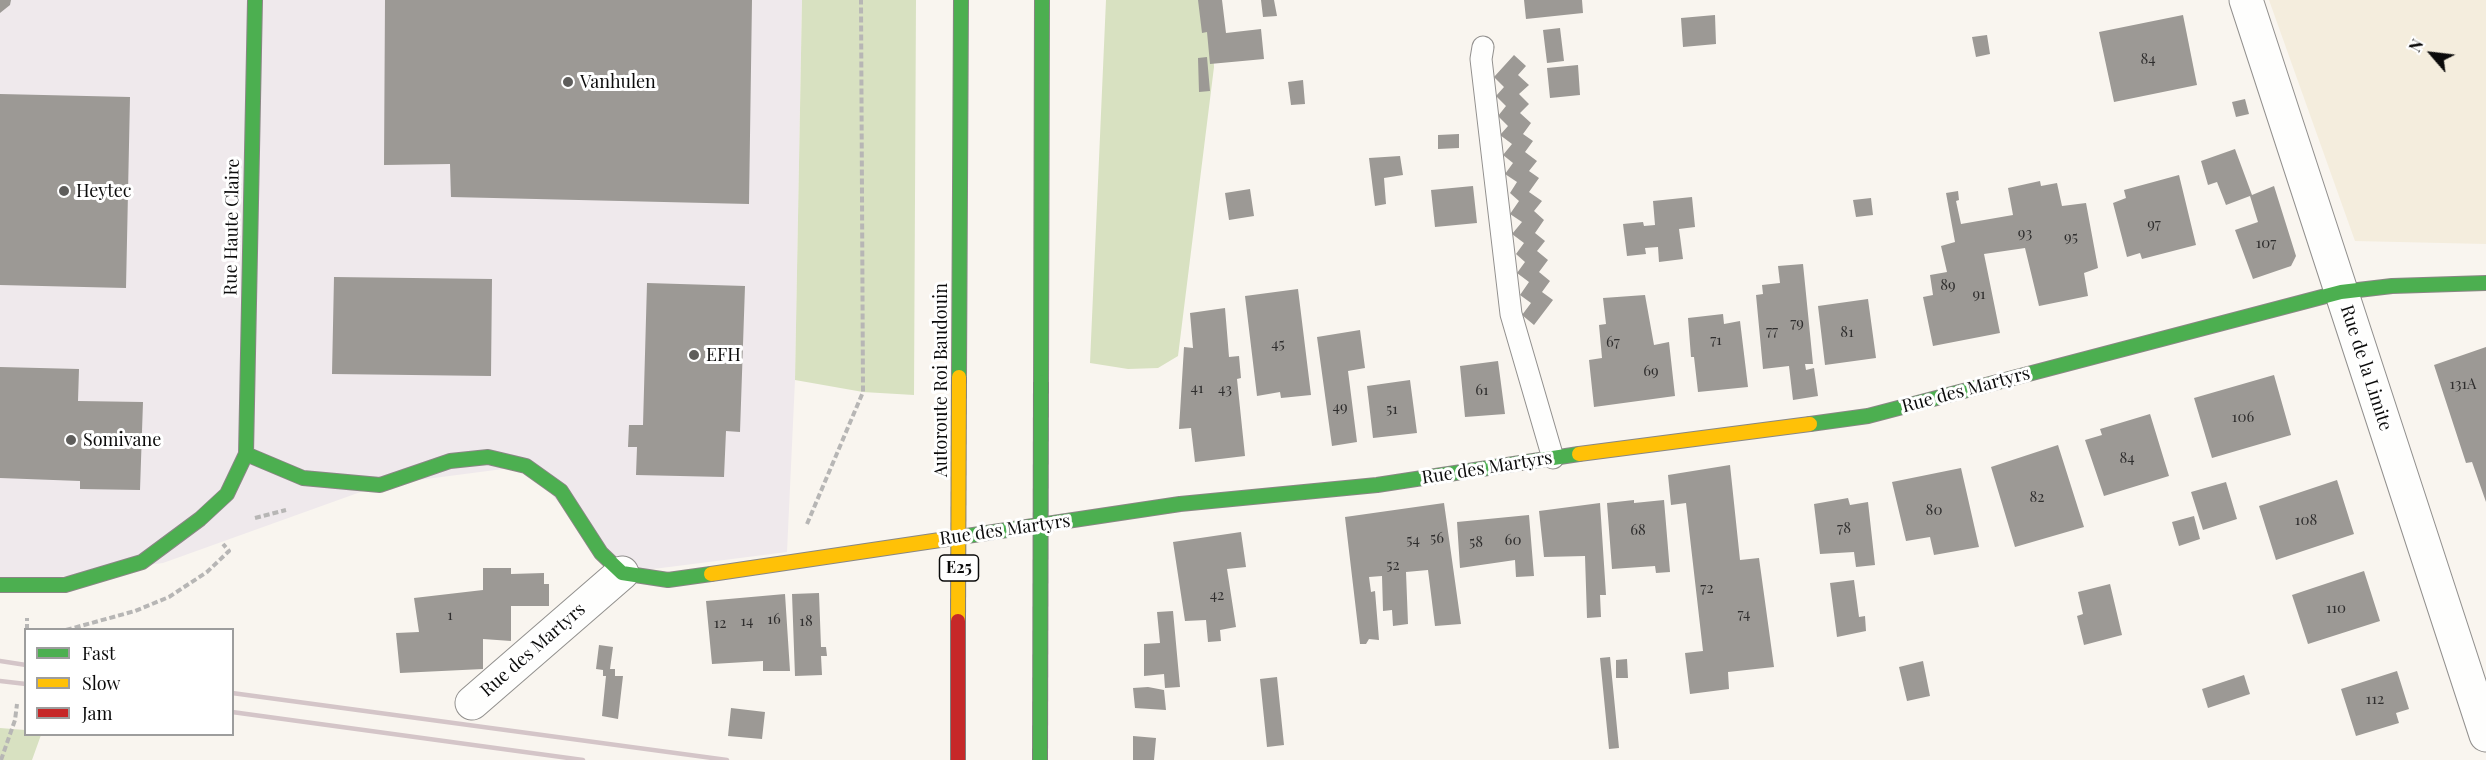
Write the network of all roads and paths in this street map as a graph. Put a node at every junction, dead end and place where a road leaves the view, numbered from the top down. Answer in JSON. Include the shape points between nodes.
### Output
{"nodes":[{"id":1,"x":255,"y":0,"type":"edge"},
{"id":2,"x":861,"y":0,"type":"edge"},
{"id":3,"x":961,"y":0,"type":"edge"},
{"id":4,"x":1042,"y":0,"type":"edge"},
{"id":5,"x":2246,"y":0,"type":"edge"},
{"id":6,"x":1484,"y":47,"type":"dead end"},
{"id":7,"x":2486,"y":283,"type":"edge"},
{"id":8,"x":2342,"y":292,"type":"junction"},
{"id":9,"x":246,"y":454,"type":"junction"},
{"id":10,"x":1553,"y":458,"type":"junction"},
{"id":11,"x":297,"y":508,"type":"dead end"},
{"id":12,"x":248,"y":522,"type":"dead end"},
{"id":13,"x":792,"y":561,"type":"junction"},
{"id":14,"x":622,"y":573,"type":"junction"},
{"id":15,"x":0,"y":585,"type":"edge"},
{"id":16,"x":472,"y":703,"type":"dead end"},
{"id":17,"x":17,"y":704,"type":"dead end"},
{"id":18,"x":2486,"y":735,"type":"edge"},
{"id":19,"x":1,"y":760,"type":"edge"},
{"id":20,"x":958,"y":760,"type":"edge"},
{"id":21,"x":1040,"y":760,"type":"edge"}],
"edges":[{"from":1,"to":9,"type":"main road","name":"Rue Haute Claire"},
{"from":2,"to":13,"type":"path","via":[[863,392]]},
{"from":3,"to":20,"type":"main road","name":"Autoroute Roi Baudouin","number":"E25","bridge":true},
{"from":4,"to":21,"type":"main road","bridge":true},
{"from":5,"to":8,"type":"street","name":"Rue de la Limite"},
{"from":6,"to":10,"type":"lane","via":[[1480,59],[1511,314]]},
{"from":7,"to":8,"type":"main road","name":"Rue des Martyrs"},
{"from":8,"to":10,"type":"main road","name":"Rue des Martyrs","via":[[1868,416]]},
{"from":8,"to":18,"type":"street","name":"Rue de la Limite"},
{"from":9,"to":14,"type":"main road","via":[[303,478],[380,485],[450,461],[488,457],[526,466],[561,491],[600,553]]},
{"from":9,"to":15,"type":"main road","via":[[227,494],[142,562],[65,585]]},
{"from":10,"to":13,"type":"main road","name":"Rue des Martyrs","via":[[1377,485],[1180,504]]},
{"from":11,"to":12,"type":"path"},
{"from":13,"to":14,"type":"main road","name":"Rue des Martyrs","via":[[668,580]]},
{"from":14,"to":16,"type":"street","name":"Rue des Martyrs"},
{"from":17,"to":19,"type":"path"}]}
